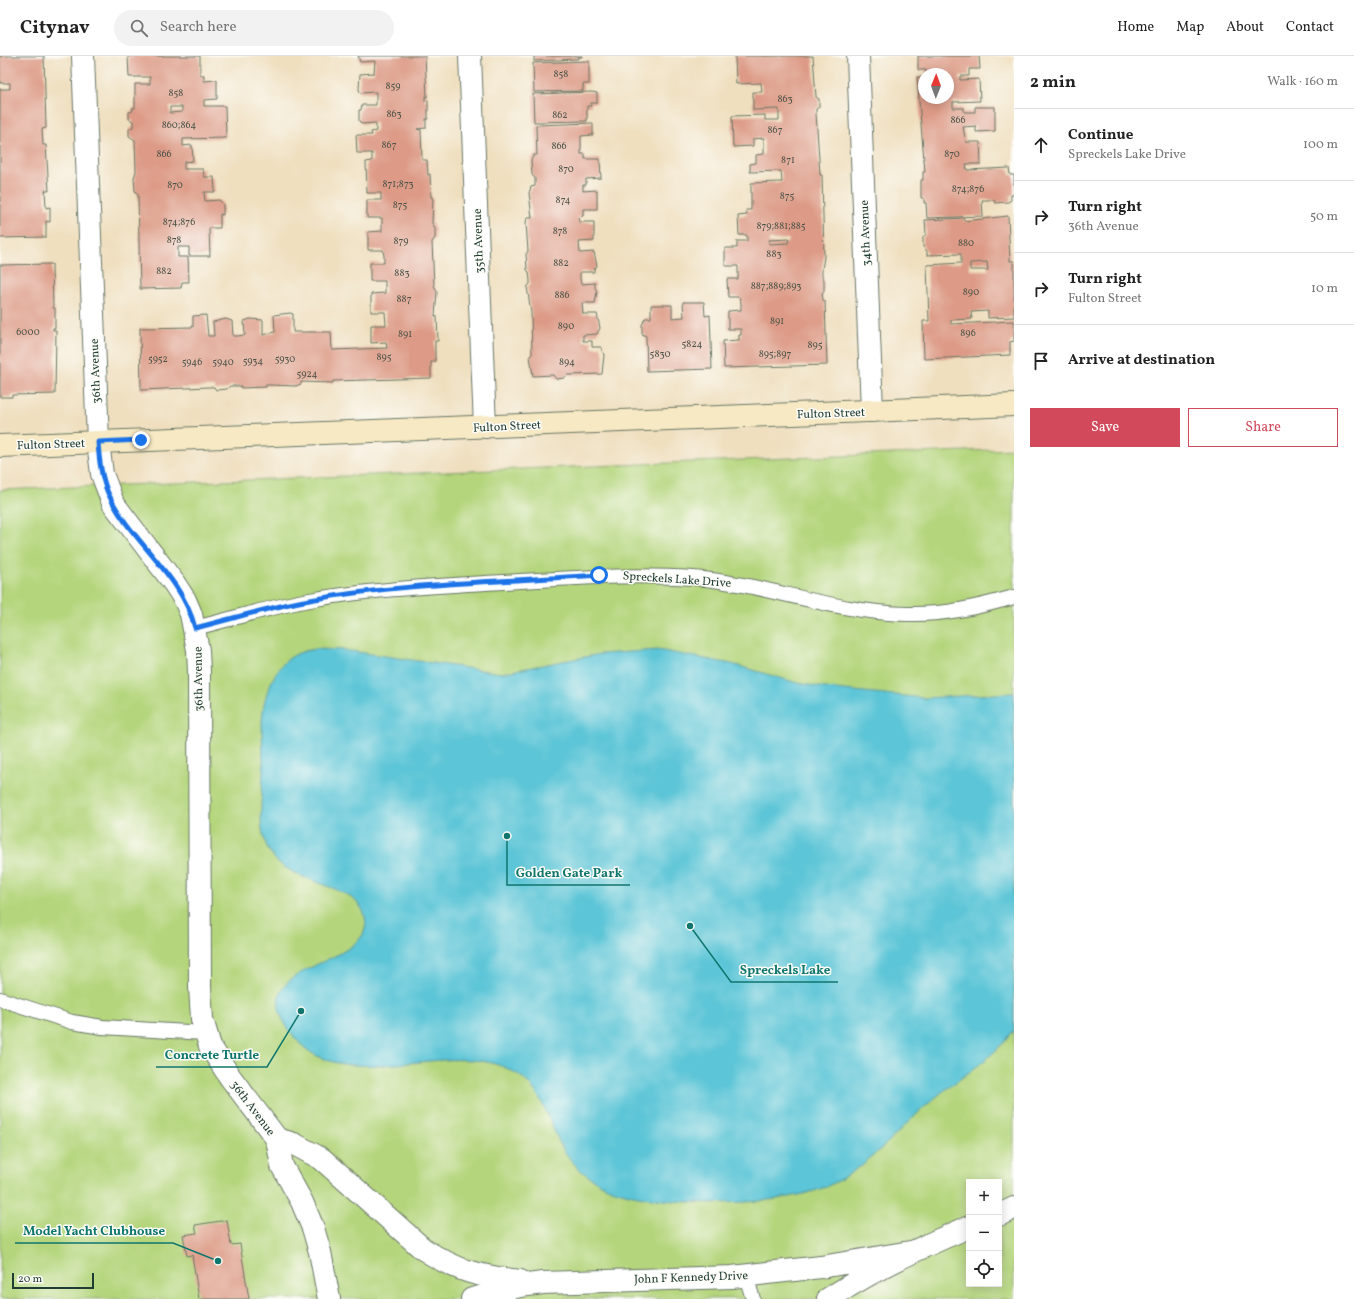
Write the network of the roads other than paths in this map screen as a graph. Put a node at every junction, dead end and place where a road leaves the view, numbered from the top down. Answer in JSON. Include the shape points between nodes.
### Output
{"nodes":[{"id":1,"x":83,"y":56,"type":"edge"},
{"id":2,"x":470,"y":56,"type":"edge"},
{"id":3,"x":858,"y":56,"type":"edge"},
{"id":4,"x":1014,"y":405,"type":"edge"},
{"id":5,"x":872,"y":411,"type":"junction"},
{"id":6,"x":485,"y":426,"type":"junction"},
{"id":7,"x":98,"y":442,"type":"junction"},
{"id":8,"x":0,"y":446,"type":"edge"},
{"id":9,"x":1014,"y":597,"type":"edge"},
{"id":10,"x":195,"y":628,"type":"junction"},
{"id":11,"x":0,"y":999,"type":"edge"},
{"id":12,"x":205,"y":1033,"type":"junction"},
{"id":13,"x":277,"y":1139,"type":"junction"},
{"id":14,"x":1014,"y":1208,"type":"edge"},
{"id":15,"x":1002,"y":1213,"type":"edge"},
{"id":16,"x":966,"y":1228,"type":"edge"},
{"id":17,"x":910,"y":1252,"type":"junction"},
{"id":18,"x":746,"y":1276,"type":"junction"},
{"id":19,"x":567,"y":1281,"type":"junction"},
{"id":20,"x":329,"y":1299,"type":"edge"},
{"id":21,"x":472,"y":1299,"type":"edge"},
{"id":22,"x":753,"y":1299,"type":"edge"},
{"id":23,"x":828,"y":1299,"type":"edge"}],
"edges":[{"from":1,"to":7,"type":"street","name":"36th Avenue"},
{"from":2,"to":6,"type":"street","name":"35th Avenue"},
{"from":3,"to":5,"type":"street","name":"34th Avenue"},
{"from":4,"to":5,"type":"main road","name":"Fulton Street"},
{"from":5,"to":6,"type":"main road","name":"Fulton Street"},
{"from":6,"to":7,"type":"main road","name":"Fulton Street"},
{"from":7,"to":8,"type":"main road","name":"Fulton Street"},
{"from":7,"to":10,"type":"street","name":"36th Avenue","via":[[102,474],[113,503],[185,600]]},
{"from":9,"to":10,"type":"lane","name":"Spreckels Lake Drive","via":[[980,607],[944,613],[907,614],[868,611],[730,582],[599,575],[342,595],[263,610]]},
{"from":10,"to":12,"type":"street","name":"36th Avenue","via":[[199,672],[200,987]]},
{"from":11,"to":12,"type":"lane","via":[[72,1022],[102,1027]]},
{"from":12,"to":13,"type":"street","name":"36th Avenue","via":[[210,1046],[230,1077]]},
{"from":13,"to":19,"type":"street","name":"36th Avenue","via":[[294,1144],[322,1159],[423,1249],[459,1270],[480,1276],[521,1281]]},
{"from":13,"to":20,"type":"street","name":"36th Avenue","via":[[282,1166],[313,1228]]},
{"from":14,"to":15,"type":"street"},
{"from":16,"to":17,"type":"street","name":"John F Kennedy Drive"},
{"from":17,"to":18,"type":"street","name":"John F Kennedy Drive"},
{"from":17,"to":23,"type":"street","name":"John F Kennedy Drive"},
{"from":18,"to":19,"type":"street","name":"John F Kennedy Drive"},
{"from":18,"to":22,"type":"lane"},
{"from":19,"to":21,"type":"street","name":"John F Kennedy Drive","via":[[520,1286]]}]}
